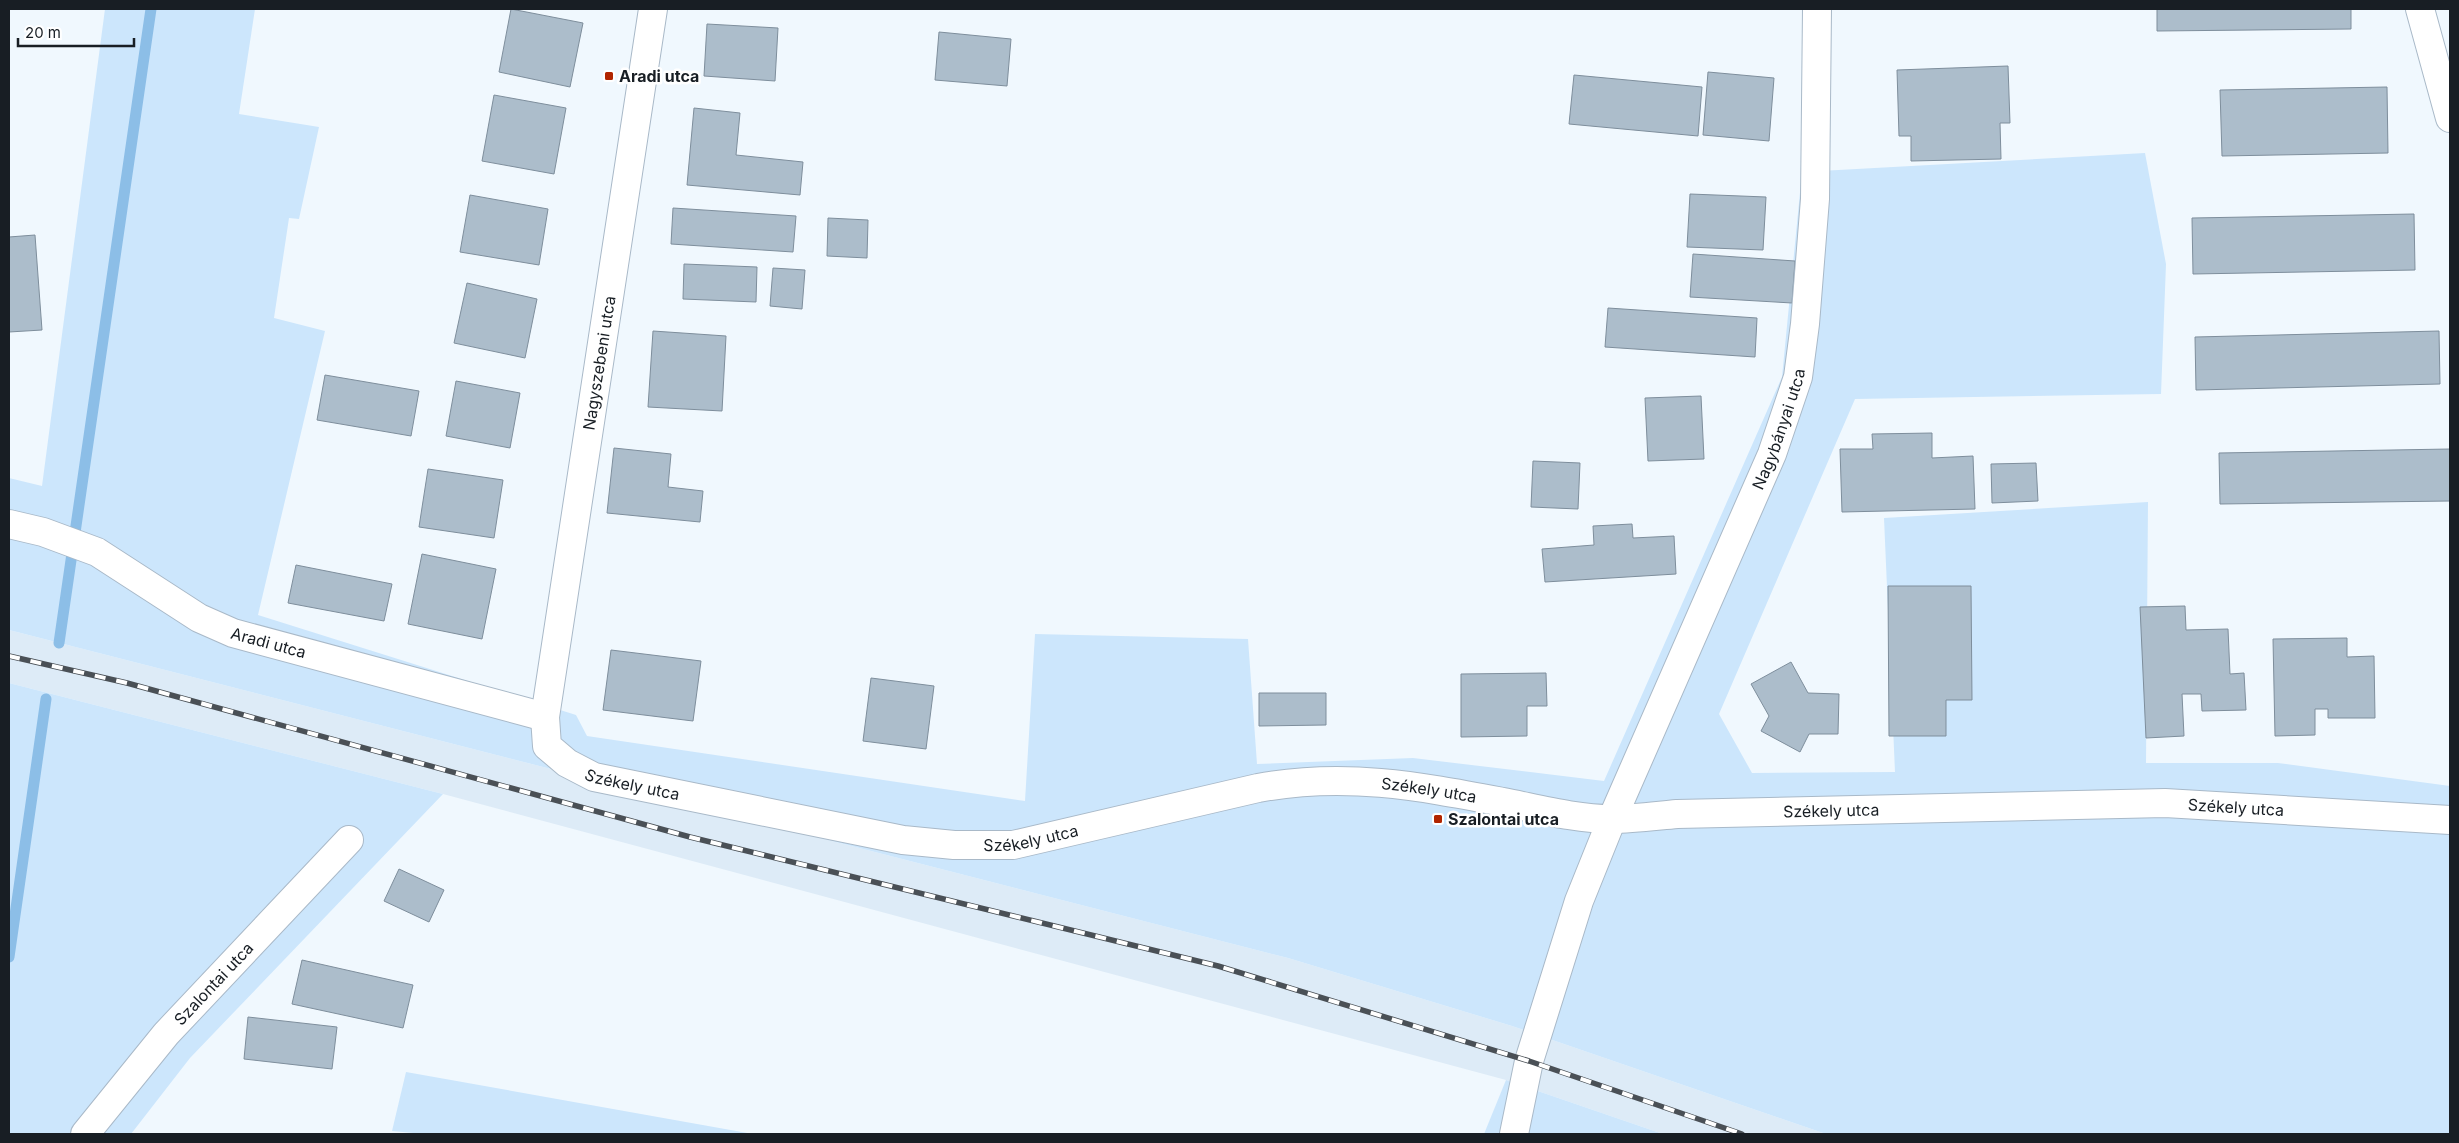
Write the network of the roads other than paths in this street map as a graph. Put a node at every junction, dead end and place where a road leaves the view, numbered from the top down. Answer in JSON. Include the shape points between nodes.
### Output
{"nodes":[{"id":1,"x":653,"y":9,"type":"edge"},
{"id":2,"x":1817,"y":9,"type":"edge"},
{"id":3,"x":2420,"y":9,"type":"edge"},
{"id":4,"x":2450,"y":118,"type":"edge"},
{"id":5,"x":9,"y":524,"type":"edge"},
{"id":6,"x":545,"y":717,"type":"junction"},
{"id":7,"x":1612,"y":819,"type":"junction"},
{"id":8,"x":2450,"y":820,"type":"edge"},
{"id":9,"x":349,"y":840,"type":"dead end"},
{"id":10,"x":85,"y":1134,"type":"edge"},
{"id":11,"x":1514,"y":1134,"type":"edge"}],
"edges":[{"from":1,"to":6,"type":"street","name":"Nagyszebeni utca"},
{"from":2,"to":7,"type":"street","name":"Nagybányai utca","via":[[1815,199],[1798,377],[1772,454]]},
{"from":3,"to":4,"type":"street"},
{"from":5,"to":6,"type":"street","name":"Aradi utca","via":[[43,532],[97,552],[198,618],[233,633]]},
{"from":6,"to":7,"type":"street","name":"Székely utca","via":[[547,746],[566,764],[594,777],[904,840],[1013,846],[1296,781],[1337,780],[1419,786],[1568,815]]},
{"from":7,"to":8,"type":"street","name":"Székely utca","via":[[1677,814],[2165,803]]},
{"from":7,"to":11,"type":"street","via":[[1579,901],[1532,1052]]},
{"from":9,"to":10,"type":"street","name":"Szalontai utca","via":[[166,1034]]}]}
